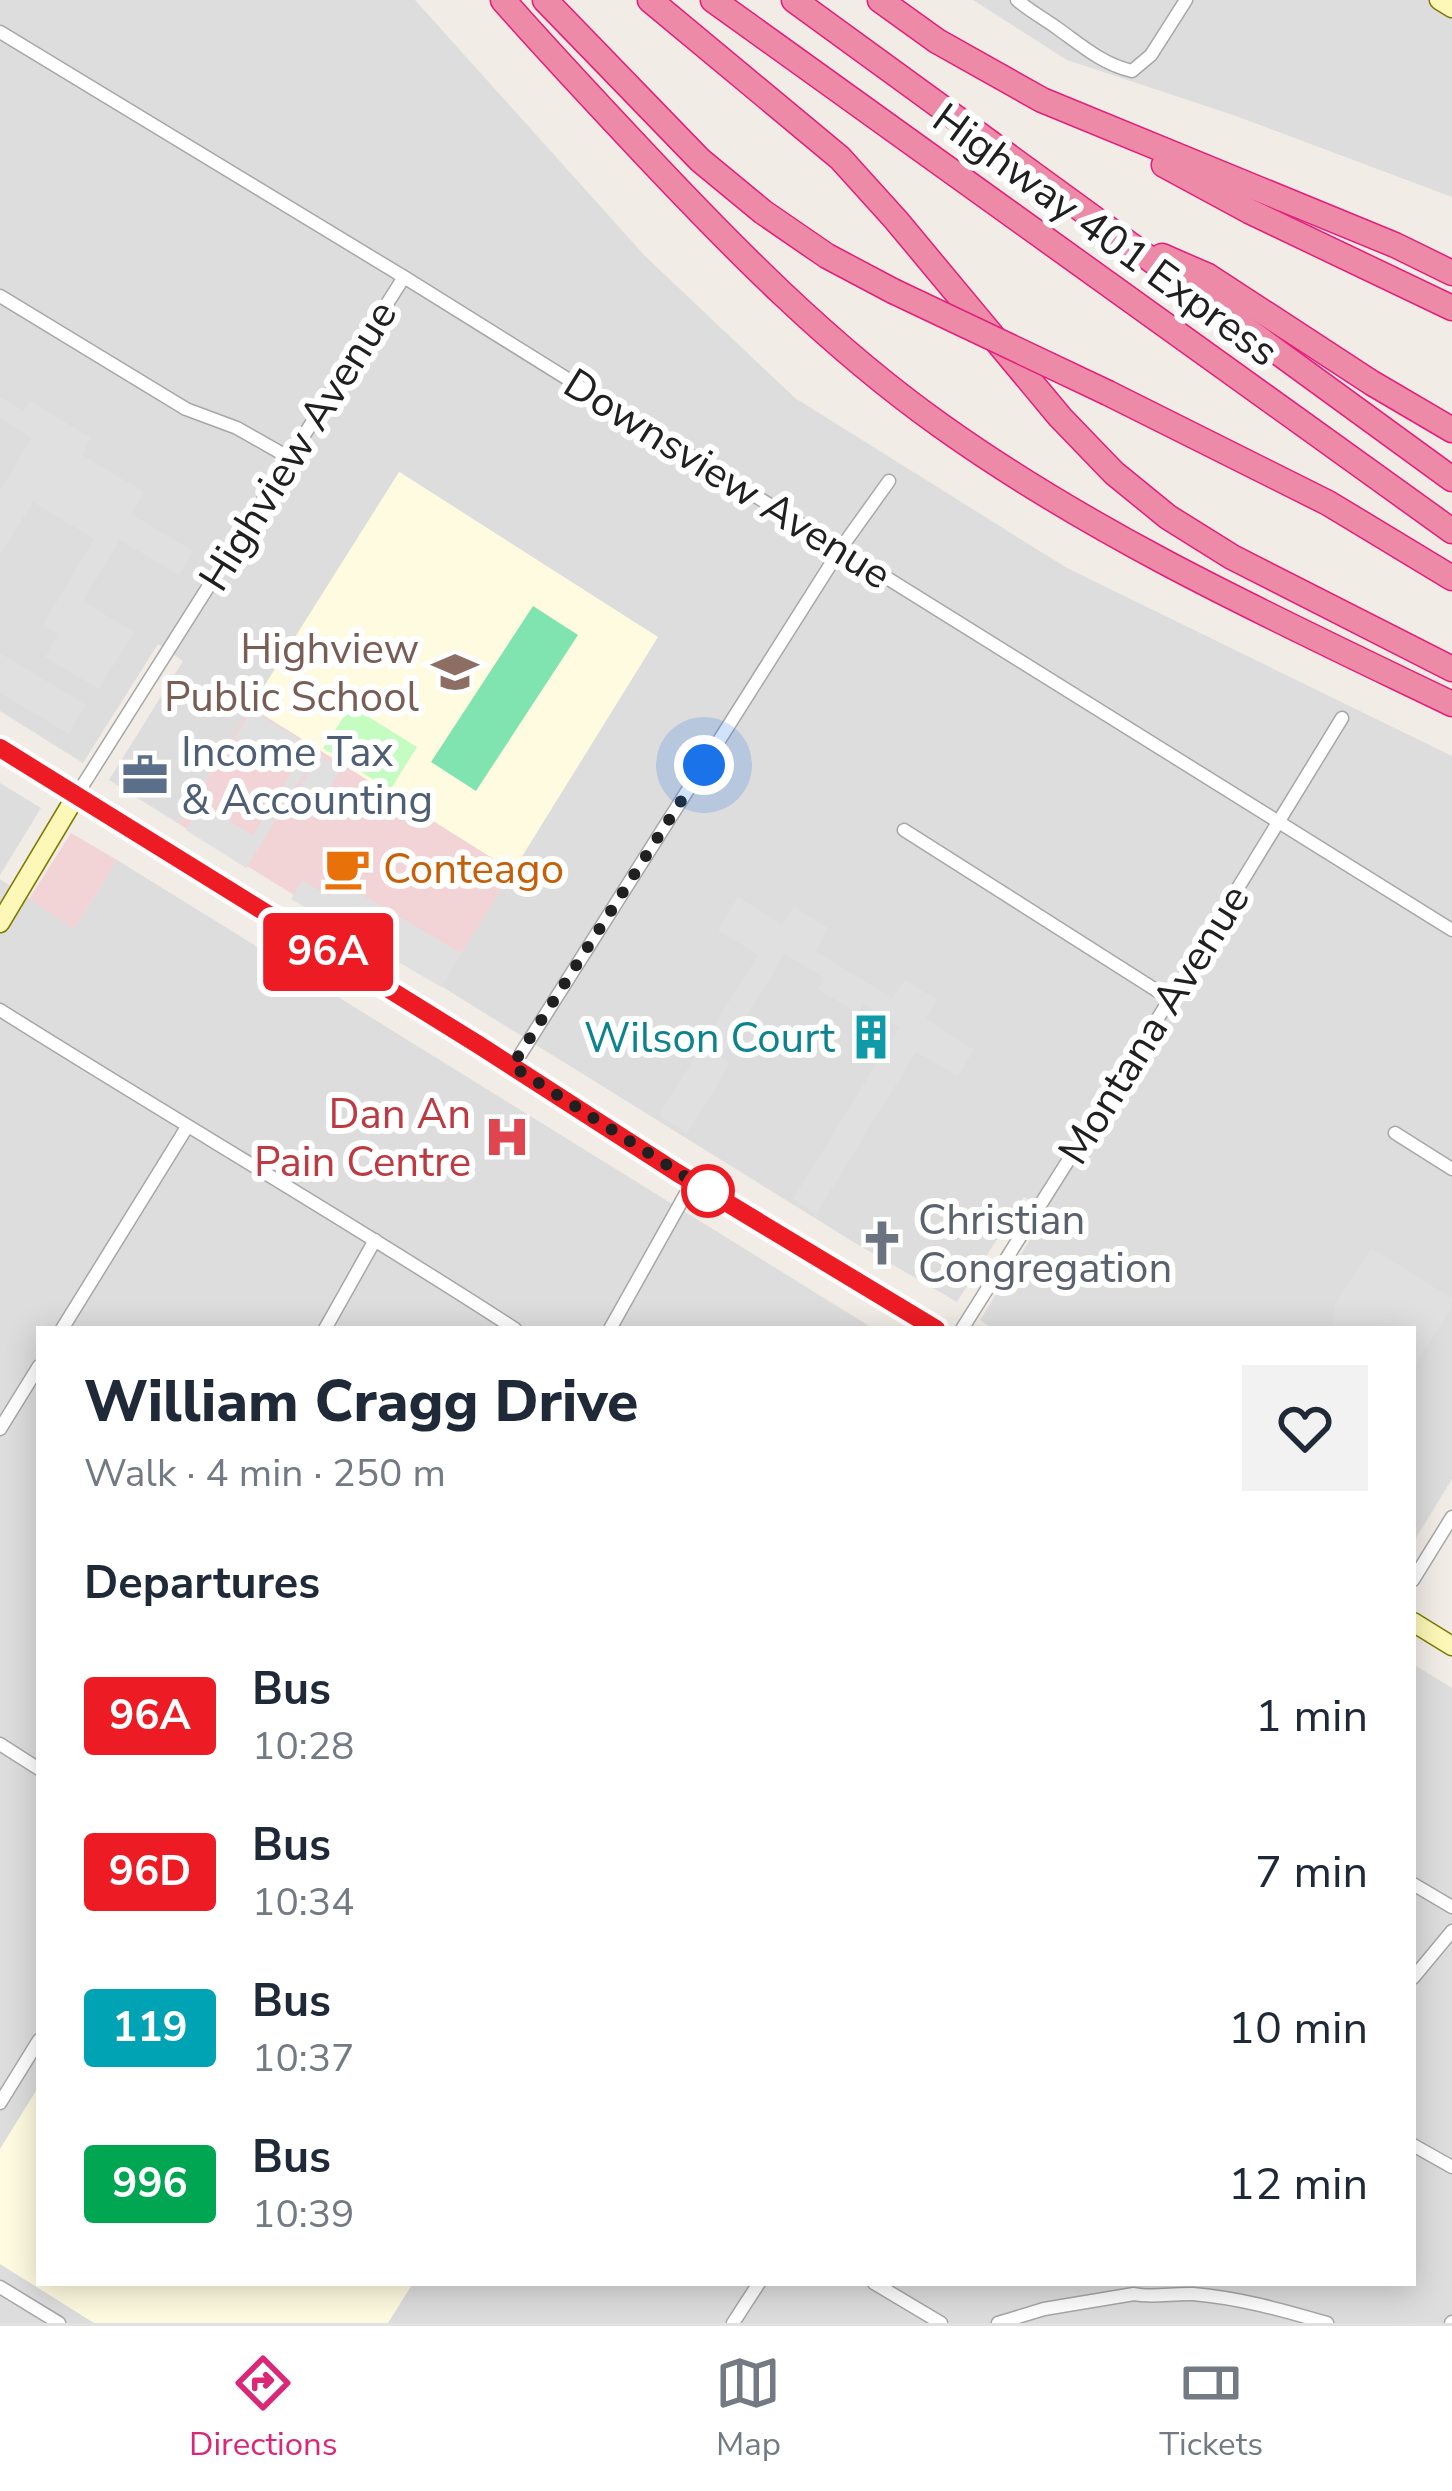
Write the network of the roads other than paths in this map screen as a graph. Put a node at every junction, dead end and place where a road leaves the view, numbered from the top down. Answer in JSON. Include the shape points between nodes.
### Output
{"nodes":[{"id":1,"x":503,"y":0,"type":"edge"},
{"id":2,"x":545,"y":0,"type":"edge"},
{"id":3,"x":650,"y":0,"type":"edge"},
{"id":4,"x":713,"y":0,"type":"edge"},
{"id":5,"x":794,"y":0,"type":"edge"},
{"id":6,"x":880,"y":0,"type":"edge"},
{"id":7,"x":1018,"y":0,"type":"edge"},
{"id":8,"x":1186,"y":0,"type":"edge"},
{"id":9,"x":1438,"y":0,"type":"edge"},
{"id":10,"x":1452,"y":8,"type":"edge"},
{"id":11,"x":0,"y":32,"type":"edge"},
{"id":12,"x":1042,"y":100,"type":"junction"},
{"id":13,"x":1116,"y":235,"type":"junction"},
{"id":14,"x":1452,"y":273,"type":"edge"},
{"id":15,"x":404,"y":277,"type":"junction"},
{"id":16,"x":0,"y":296,"type":"edge"},
{"id":17,"x":1452,"y":308,"type":"edge"},
{"id":18,"x":1452,"y":430,"type":"edge"},
{"id":19,"x":288,"y":458,"type":"junction"},
{"id":20,"x":1452,"y":479,"type":"edge"},
{"id":21,"x":889,"y":481,"type":"dead end"},
{"id":22,"x":1452,"y":532,"type":"edge"},
{"id":23,"x":842,"y":548,"type":"junction"},
{"id":24,"x":1452,"y":578,"type":"edge"},
{"id":25,"x":1452,"y":668,"type":"edge"},
{"id":26,"x":1452,"y":704,"type":"edge"},
{"id":27,"x":1342,"y":718,"type":"dead end"},
{"id":28,"x":0,"y":748,"type":"edge"},
{"id":29,"x":76,"y":796,"type":"junction"},
{"id":30,"x":1277,"y":821,"type":"junction"},
{"id":31,"x":904,"y":830,"type":"dead end"},
{"id":32,"x":0,"y":923,"type":"edge"},
{"id":33,"x":1452,"y":930,"type":"edge"},
{"id":34,"x":1170,"y":999,"type":"junction"},
{"id":35,"x":0,"y":1010,"type":"edge"},
{"id":36,"x":512,"y":1066,"type":"junction"},
{"id":37,"x":187,"y":1127,"type":"junction"},
{"id":38,"x":1395,"y":1133,"type":"dead end"},
{"id":39,"x":1452,"y":1169,"type":"edge"},
{"id":40,"x":693,"y":1181,"type":"junction"},
{"id":41,"x":375,"y":1240,"type":"junction"},
{"id":42,"x":64,"y":1326,"type":"edge"},
{"id":43,"x":327,"y":1326,"type":"edge"},
{"id":44,"x":510,"y":1326,"type":"edge"},
{"id":45,"x":612,"y":1326,"type":"edge"},
{"id":46,"x":931,"y":1326,"type":"edge"},
{"id":47,"x":964,"y":1326,"type":"edge"},
{"id":48,"x":36,"y":1371,"type":"edge"},
{"id":49,"x":0,"y":1429,"type":"edge"},
{"id":50,"x":1452,"y":1517,"type":"edge"},
{"id":51,"x":1416,"y":1575,"type":"edge"},
{"id":52,"x":1416,"y":1624,"type":"edge"},
{"id":53,"x":1452,"y":1646,"type":"edge"},
{"id":54,"x":0,"y":1744,"type":"edge"},
{"id":55,"x":36,"y":1767,"type":"edge"},
{"id":56,"x":1416,"y":1885,"type":"edge"},
{"id":57,"x":1452,"y":1907,"type":"edge"},
{"id":58,"x":1452,"y":1930,"type":"edge"},
{"id":59,"x":1416,"y":1974,"type":"edge"},
{"id":60,"x":36,"y":2045,"type":"edge"},
{"id":61,"x":0,"y":2103,"type":"edge"},
{"id":62,"x":1416,"y":2147,"type":"edge"},
{"id":63,"x":1452,"y":2167,"type":"edge"},
{"id":64,"x":757,"y":2286,"type":"edge"},
{"id":65,"x":879,"y":2286,"type":"edge"},
{"id":66,"x":0,"y":2287,"type":"edge"},
{"id":67,"x":59,"y":2323,"type":"edge"},
{"id":68,"x":733,"y":2323,"type":"edge"},
{"id":69,"x":941,"y":2323,"type":"edge"},
{"id":70,"x":998,"y":2323,"type":"edge"},
{"id":71,"x":1327,"y":2323,"type":"edge"}],
"edges":[{"from":1,"to":26,"type":"highway","via":[[719,234],[939,425],[1173,567]]},
{"from":2,"to":24,"type":"highway","bridge":true,"via":[[700,160],[827,256],[1328,503]]},
{"from":3,"to":25,"type":"highway","via":[[841,158],[1114,473],[1232,557]]},
{"from":4,"to":22,"type":"highway","name":"Highway 401 Express"},
{"from":5,"to":13,"type":"highway","name":"Highway 401 Express"},
{"from":6,"to":12,"type":"highway"},
{"from":7,"to":8,"type":"street","via":[[1093,55],[1132,71]]},
{"from":9,"to":10,"type":"main road"},
{"from":11,"to":15,"type":"street","name":"Downsview Avenue"},
{"from":12,"to":14,"type":"highway"},
{"from":12,"to":17,"type":"highway"},
{"from":13,"to":18,"type":"highway","via":[[1208,276]]},
{"from":13,"to":20,"type":"highway","name":"Highway 401 Express"},
{"from":15,"to":19,"type":"street","name":"Highview Avenue"},
{"from":15,"to":23,"type":"street","name":"Downsview Avenue"},
{"from":16,"to":19,"type":"street","via":[[186,409]]},
{"from":19,"to":29,"type":"street","name":"Highview Avenue"},
{"from":21,"to":23,"type":"street"},
{"from":23,"to":30,"type":"street","name":"Downsview Avenue"},
{"from":23,"to":36,"type":"street"},
{"from":27,"to":30,"type":"street","name":"Montana Avenue"},
{"from":28,"to":29,"type":"main road"},
{"from":29,"to":32,"type":"main road"},
{"from":29,"to":36,"type":"main road"},
{"from":30,"to":33,"type":"street","name":"Downsview Avenue"},
{"from":30,"to":34,"type":"street","name":"Montana Avenue"},
{"from":31,"to":34,"type":"street"},
{"from":34,"to":47,"type":"street","name":"Montana Avenue"},
{"from":35,"to":37,"type":"street"},
{"from":36,"to":40,"type":"main road"},
{"from":37,"to":41,"type":"street"},
{"from":37,"to":42,"type":"street"},
{"from":38,"to":39,"type":"street"},
{"from":40,"to":45,"type":"street"},
{"from":40,"to":46,"type":"main road"},
{"from":41,"to":43,"type":"street"},
{"from":41,"to":44,"type":"street"},
{"from":48,"to":49,"type":"street"},
{"from":50,"to":51,"type":"street"},
{"from":52,"to":53,"type":"main road"},
{"from":54,"to":55,"type":"street"},
{"from":56,"to":57,"type":"street"},
{"from":58,"to":59,"type":"street"},
{"from":60,"to":61,"type":"street"},
{"from":62,"to":63,"type":"street"},
{"from":64,"to":68,"type":"street"},
{"from":65,"to":69,"type":"street"},
{"from":66,"to":67,"type":"street"},
{"from":70,"to":71,"type":"street","via":[[1044,2309],[1171,2294],[1252,2301]]}]}
